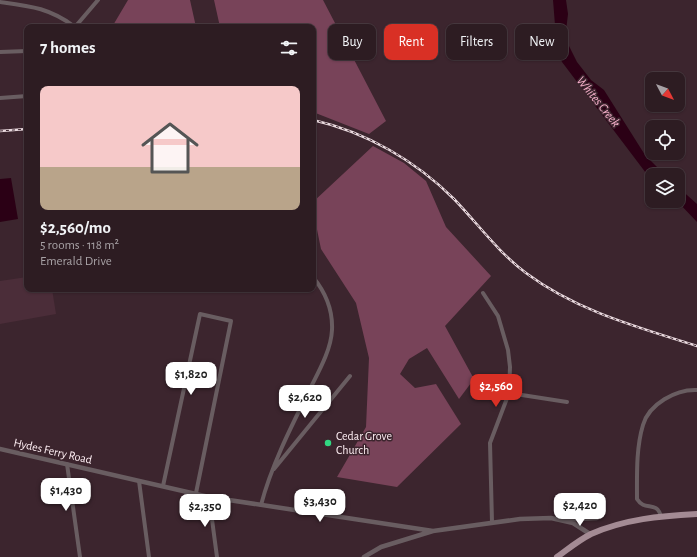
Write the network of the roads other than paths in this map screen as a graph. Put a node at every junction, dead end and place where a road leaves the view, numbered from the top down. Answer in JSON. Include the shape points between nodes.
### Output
{"nodes":[{"id":1,"x":98,"y":0,"type":"edge"},
{"id":2,"x":0,"y":2,"type":"edge"},
{"id":3,"x":70,"y":24,"type":"edge"},
{"id":4,"x":78,"y":24,"type":"edge"},
{"id":5,"x":24,"y":51,"type":"edge"},
{"id":6,"x":0,"y":52,"type":"edge"},
{"id":7,"x":24,"y":96,"type":"edge"},
{"id":8,"x":0,"y":98,"type":"edge"},
{"id":9,"x":316,"y":281,"type":"edge"},
{"id":10,"x":483,"y":293,"type":"dead end"},
{"id":11,"x":350,"y":376,"type":"dead end"},
{"id":12,"x":697,"y":390,"type":"edge"},
{"id":13,"x":509,"y":393,"type":"junction"},
{"id":14,"x":567,"y":402,"type":"dead end"},
{"id":15,"x":0,"y":449,"type":"edge"},
{"id":16,"x":67,"y":464,"type":"junction"},
{"id":17,"x":271,"y":473,"type":"junction"},
{"id":18,"x":138,"y":481,"type":"junction"},
{"id":19,"x":163,"y":486,"type":"junction"},
{"id":20,"x":196,"y":493,"type":"junction"},
{"id":21,"x":209,"y":497,"type":"junction"},
{"id":22,"x":261,"y":505,"type":"junction"},
{"id":23,"x":697,"y":514,"type":"edge"},
{"id":24,"x":661,"y":516,"type":"junction"},
{"id":25,"x":597,"y":518,"type":"dead end"},
{"id":26,"x":560,"y":520,"type":"junction"},
{"id":27,"x":492,"y":522,"type":"junction"},
{"id":28,"x":430,"y":532,"type":"junction"},
{"id":29,"x":590,"y":534,"type":"junction"},
{"id":30,"x":80,"y":557,"type":"edge"},
{"id":31,"x":149,"y":557,"type":"edge"},
{"id":32,"x":217,"y":557,"type":"edge"},
{"id":33,"x":364,"y":557,"type":"edge"},
{"id":34,"x":557,"y":557,"type":"edge"}],
"edges":[{"from":1,"to":4,"type":"street"},
{"from":2,"to":3,"type":"street","via":[[47,10]]},
{"from":5,"to":6,"type":"street"},
{"from":7,"to":8,"type":"street"},
{"from":9,"to":17,"type":"street","via":[[328,299],[331,310],[330,341]]},
{"from":10,"to":13,"type":"street","via":[[498,316],[508,350]]},
{"from":11,"to":17,"type":"street"},
{"from":12,"to":24,"type":"street","via":[[679,392],[660,402],[643,423],[637,499],[644,506],[656,507]]},
{"from":13,"to":14,"type":"street"},
{"from":13,"to":27,"type":"street","via":[[490,443]]},
{"from":15,"to":16,"type":"street","name":"Hydes Ferry Road"},
{"from":16,"to":18,"type":"street","name":"Hydes Ferry Road"},
{"from":16,"to":30,"type":"street"},
{"from":17,"to":22,"type":"street"},
{"from":18,"to":19,"type":"street","name":"Hydes Ferry Road"},
{"from":18,"to":31,"type":"street"},
{"from":19,"to":20,"type":"street","name":"Hydes Ferry Road"},
{"from":19,"to":20,"type":"street","via":[[200,314],[231,322]]},
{"from":20,"to":21,"type":"street","name":"Hydes Ferry Road"},
{"from":21,"to":22,"type":"street","name":"Hydes Ferry Road"},
{"from":21,"to":32,"type":"street"},
{"from":22,"to":28,"type":"street","name":"Hydes Ferry Road"},
{"from":23,"to":24,"type":"main road"},
{"from":24,"to":29,"type":"main road","via":[[617,524]]},
{"from":25,"to":26,"type":"street"},
{"from":26,"to":27,"type":"street","via":[[551,518]]},
{"from":26,"to":29,"type":"street","via":[[572,523]]},
{"from":27,"to":28,"type":"street"},
{"from":28,"to":33,"type":"street","via":[[382,548]]},
{"from":29,"to":34,"type":"main road"}]}
